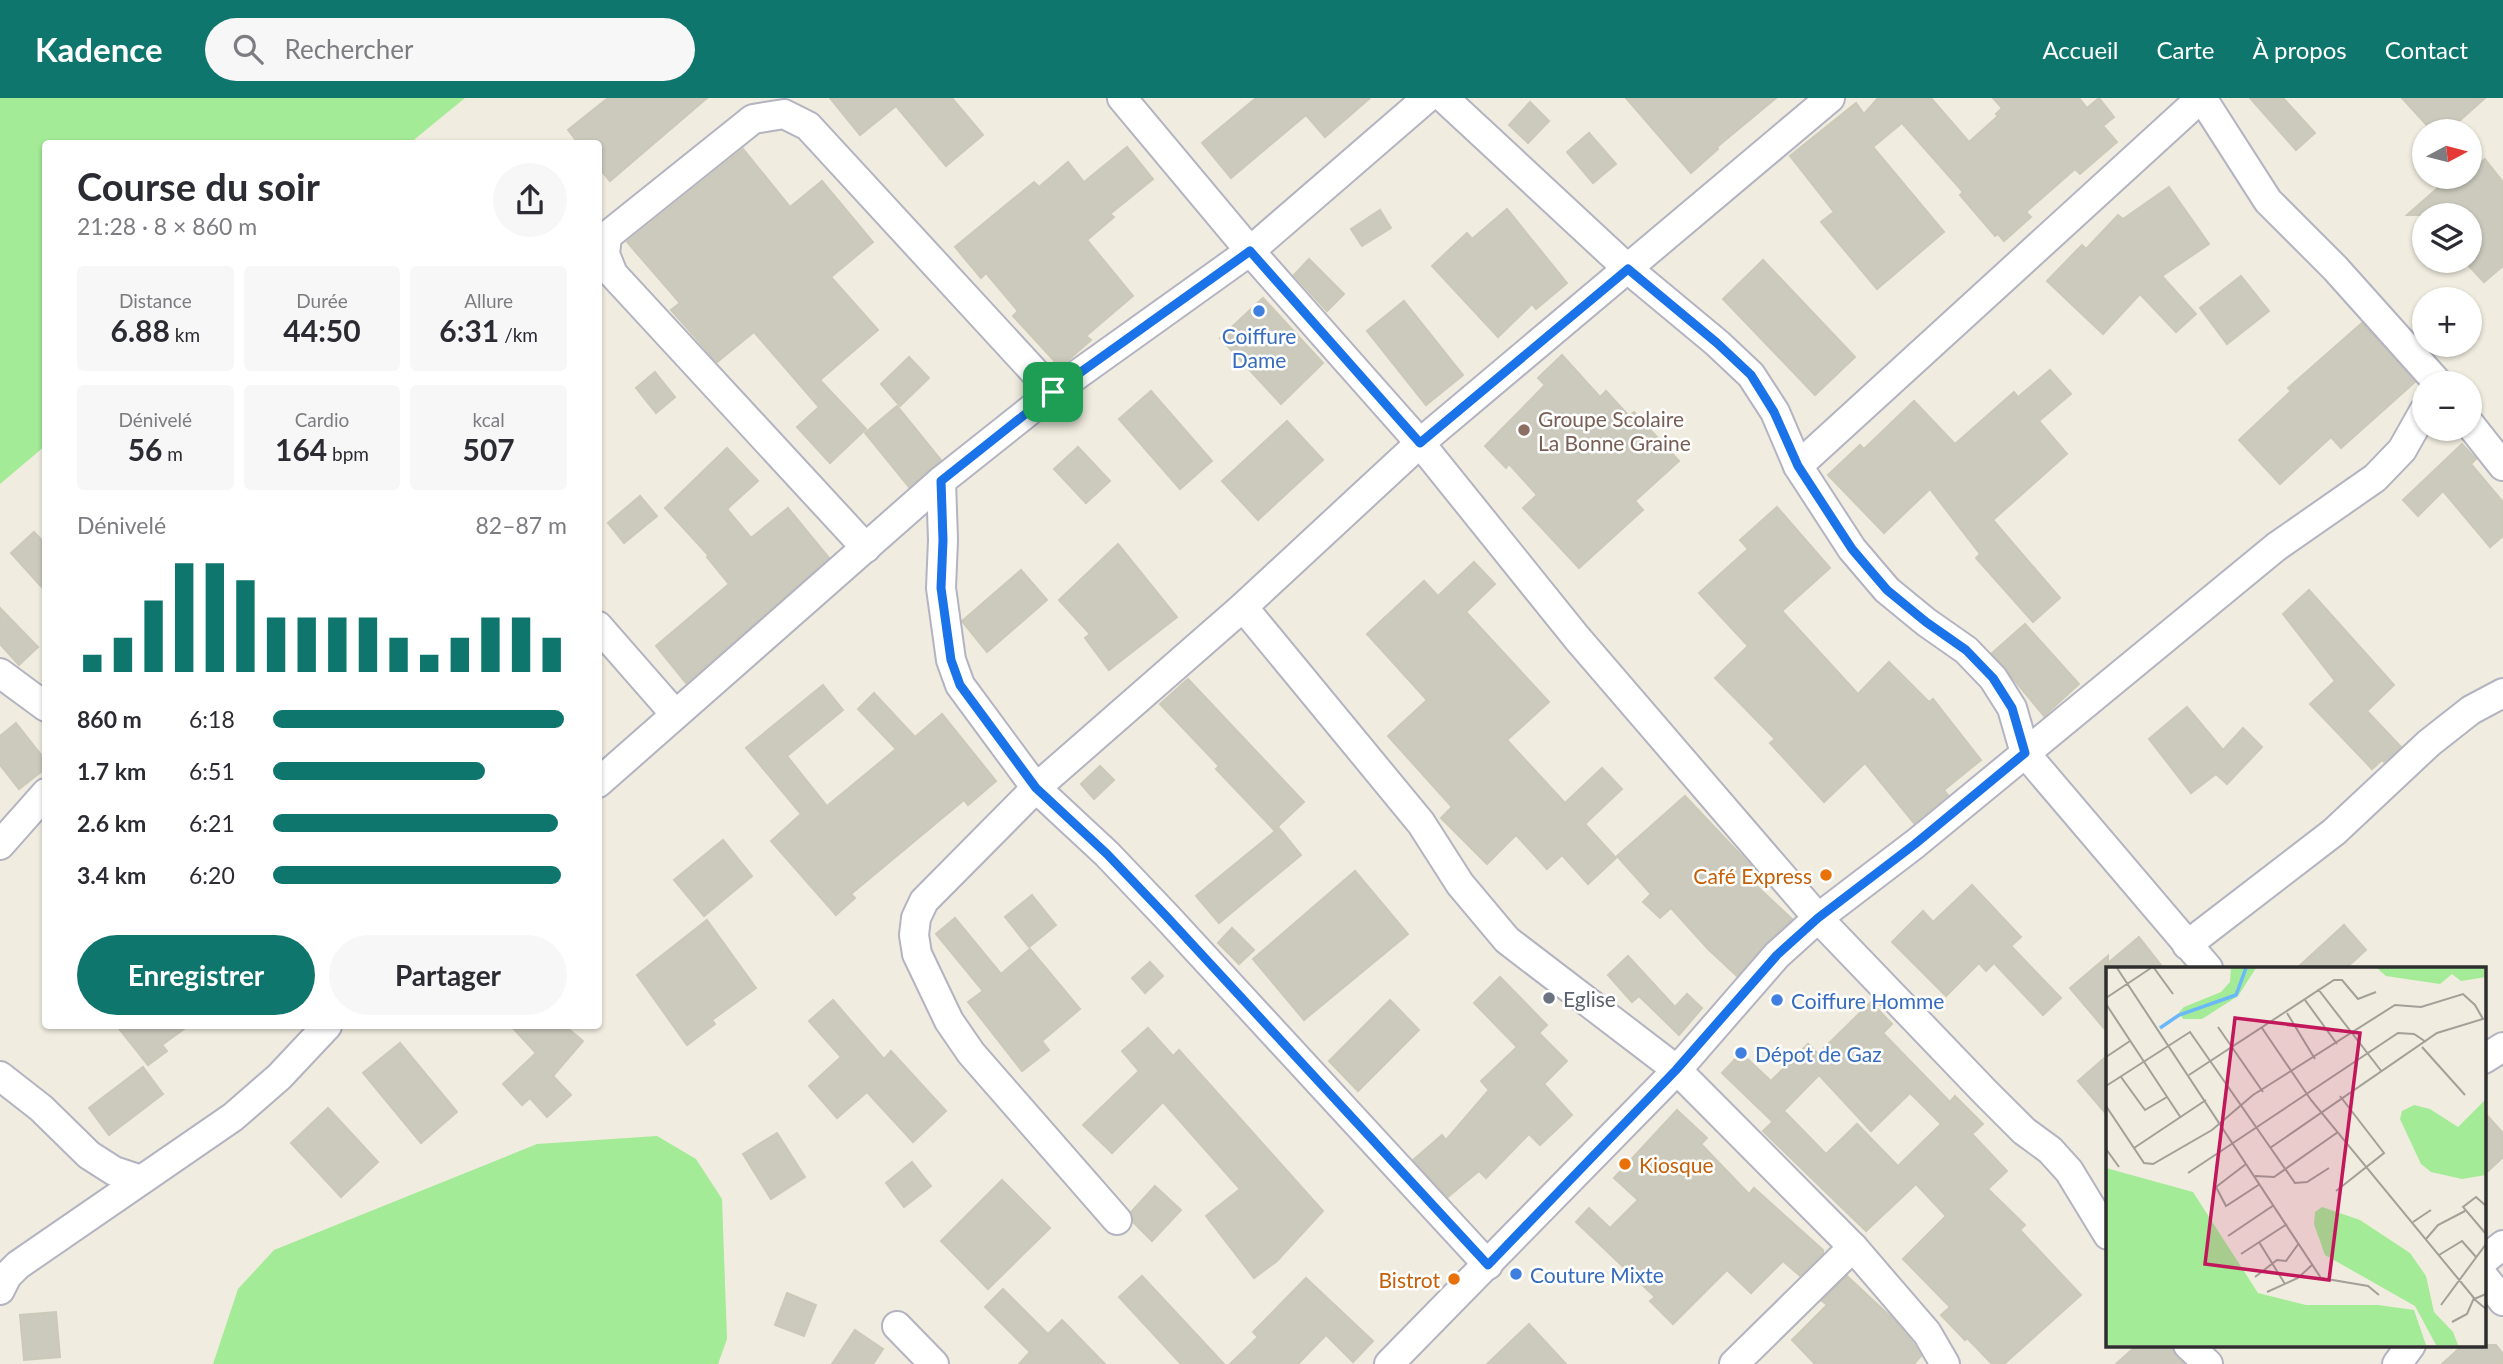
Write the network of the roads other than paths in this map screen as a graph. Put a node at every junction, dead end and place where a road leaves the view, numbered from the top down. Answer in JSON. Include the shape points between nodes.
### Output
{"nodes":[{"id":1,"x":1122,"y":98,"type":"edge"},
{"id":2,"x":1427,"y":98,"type":"edge"},
{"id":3,"x":1444,"y":98,"type":"edge"},
{"id":4,"x":1830,"y":98,"type":"edge"},
{"id":5,"x":2202,"y":98,"type":"edge"},
{"id":6,"x":1250,"y":251,"type":"junction"},
{"id":7,"x":1628,"y":269,"type":"junction"},
{"id":8,"x":2426,"y":371,"type":"edge"},
{"id":9,"x":1053,"y":392,"type":"junction"},
{"id":10,"x":2412,"y":432,"type":"edge"},
{"id":11,"x":2482,"y":439,"type":"edge"},
{"id":12,"x":1420,"y":443,"type":"junction"},
{"id":13,"x":1798,"y":466,"type":"junction"},
{"id":14,"x":2503,"y":466,"type":"edge"},
{"id":15,"x":941,"y":481,"type":"junction"},
{"id":16,"x":866,"y":548,"type":"junction"},
{"id":17,"x":1243,"y":607,"type":"junction"},
{"id":18,"x":602,"y":631,"type":"edge"},
{"id":19,"x":0,"y":673,"type":"edge"},
{"id":20,"x":2503,"y":693,"type":"edge"},
{"id":21,"x":42,"y":704,"type":"edge"},
{"id":22,"x":675,"y":714,"type":"junction"},
{"id":23,"x":2025,"y":753,"type":"junction"},
{"id":24,"x":602,"y":779,"type":"edge"},
{"id":25,"x":1036,"y":788,"type":"junction"},
{"id":26,"x":42,"y":798,"type":"edge"},
{"id":27,"x":0,"y":845,"type":"edge"},
{"id":28,"x":1818,"y":918,"type":"junction"},
{"id":29,"x":2187,"y":945,"type":"junction"},
{"id":30,"x":2207,"y":967,"type":"edge"},
{"id":31,"x":324,"y":1029,"type":"edge"},
{"id":32,"x":2503,"y":1047,"type":"edge"},
{"id":33,"x":2486,"y":1058,"type":"edge"},
{"id":34,"x":1676,"y":1070,"type":"junction"},
{"id":35,"x":0,"y":1076,"type":"edge"},
{"id":36,"x":141,"y":1180,"type":"junction"},
{"id":37,"x":1117,"y":1220,"type":"dead end"},
{"id":38,"x":2106,"y":1233,"type":"edge"},
{"id":39,"x":2503,"y":1245,"type":"edge"},
{"id":40,"x":1853,"y":1247,"type":"junction"},
{"id":41,"x":2486,"y":1258,"type":"edge"},
{"id":42,"x":1488,"y":1265,"type":"junction"},
{"id":43,"x":2486,"y":1280,"type":"edge"},
{"id":44,"x":0,"y":1290,"type":"edge"},
{"id":45,"x":2503,"y":1301,"type":"edge"},
{"id":46,"x":897,"y":1326,"type":"dead end"},
{"id":47,"x":2189,"y":1346,"type":"edge"},
{"id":48,"x":2410,"y":1346,"type":"edge"},
{"id":49,"x":934,"y":1364,"type":"edge"},
{"id":50,"x":1389,"y":1364,"type":"edge"},
{"id":51,"x":1734,"y":1364,"type":"edge"},
{"id":52,"x":1945,"y":1364,"type":"edge"},
{"id":53,"x":2208,"y":1364,"type":"edge"},
{"id":54,"x":2397,"y":1364,"type":"edge"}],
"edges":[{"from":1,"to":6,"type":"street"},
{"from":2,"to":6,"type":"street"},
{"from":3,"to":7,"type":"street"},
{"from":4,"to":7,"type":"street"},
{"from":5,"to":8,"type":"street","via":[[2268,201]]},
{"from":5,"to":13,"type":"street"},
{"from":6,"to":9,"type":"street"},
{"from":6,"to":12,"type":"street"},
{"from":7,"to":12,"type":"street"},
{"from":7,"to":13,"type":"street","via":[[1751,375]]},
{"from":9,"to":15,"type":"street"},
{"from":9,"to":16,"type":"street","via":[[808,126],[784,114],[753,119],[607,236],[605,254],[613,274]]},
{"from":10,"to":23,"type":"street","via":[[2375,478],[2276,547]]},
{"from":11,"to":14,"type":"street"},
{"from":12,"to":17,"type":"street"},
{"from":12,"to":28,"type":"street","via":[[1577,638]]},
{"from":13,"to":23,"type":"street","via":[[1852,549],[1887,590],[1966,650],[1993,678],[2012,708]]},
{"from":15,"to":16,"type":"street"},
{"from":15,"to":25,"type":"street","via":[[941,588],[951,660],[960,685]]},
{"from":16,"to":22,"type":"street"},
{"from":17,"to":25,"type":"street"},
{"from":17,"to":34,"type":"street","via":[[1421,823],[1460,884],[1507,940]]},
{"from":18,"to":22,"type":"street"},
{"from":19,"to":21,"type":"street"},
{"from":20,"to":29,"type":"street","via":[[2471,710],[2429,743],[2334,832]]},
{"from":22,"to":24,"type":"street"},
{"from":23,"to":28,"type":"street"},
{"from":23,"to":29,"type":"street"},
{"from":25,"to":37,"type":"street","via":[[924,901],[916,918],[915,945],[949,1021],[971,1053]]},
{"from":25,"to":42,"type":"street","via":[[1107,854]]},
{"from":26,"to":27,"type":"street"},
{"from":28,"to":34,"type":"street","via":[[1777,955]]},
{"from":28,"to":38,"type":"street","via":[[1985,1092],[2069,1171]]},
{"from":29,"to":30,"type":"street"},
{"from":31,"to":36,"type":"street","via":[[279,1077],[233,1116]]},
{"from":32,"to":33,"type":"street"},
{"from":34,"to":40,"type":"street"},
{"from":34,"to":42,"type":"street"},
{"from":35,"to":36,"type":"street","via":[[89,1155],[114,1171]]},
{"from":36,"to":44,"type":"street","via":[[18,1265]]},
{"from":39,"to":41,"type":"street"},
{"from":40,"to":51,"type":"street"},
{"from":40,"to":52,"type":"street","via":[[1902,1301]]},
{"from":42,"to":50,"type":"street"},
{"from":43,"to":45,"type":"street"},
{"from":46,"to":49,"type":"street"},
{"from":47,"to":53,"type":"street"},
{"from":48,"to":54,"type":"street"}]}
